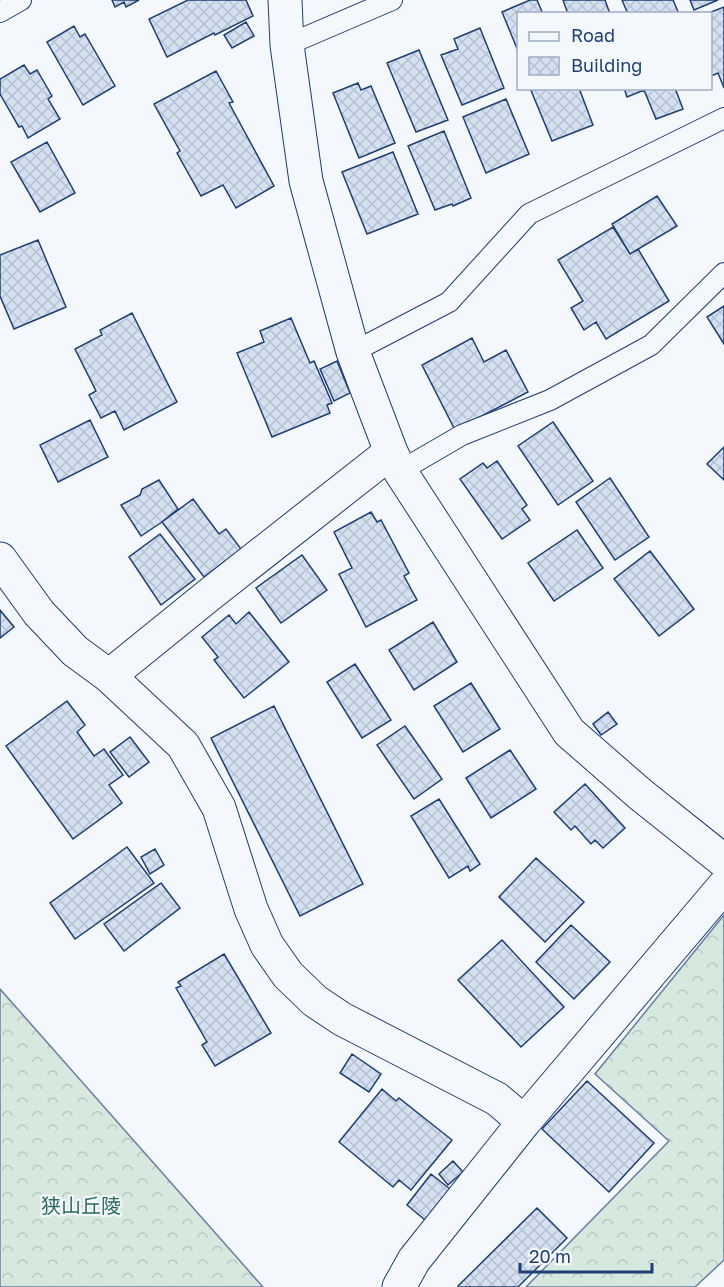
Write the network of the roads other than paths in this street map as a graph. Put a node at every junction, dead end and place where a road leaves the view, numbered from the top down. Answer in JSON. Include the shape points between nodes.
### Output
{"nodes":[{"id":1,"x":21,"y":0,"type":"edge"},
{"id":2,"x":285,"y":0,"type":"edge"},
{"id":3,"x":392,"y":0,"type":"edge"},
{"id":4,"x":0,"y":12,"type":"edge"},
{"id":5,"x":287,"y":45,"type":"junction"},
{"id":6,"x":724,"y":118,"type":"edge"},
{"id":7,"x":724,"y":273,"type":"edge"},
{"id":8,"x":353,"y":352,"type":"junction"},
{"id":9,"x":395,"y":461,"type":"junction"},
{"id":10,"x":0,"y":559,"type":"edge"},
{"id":11,"x":109,"y":676,"type":"junction"},
{"id":12,"x":724,"y":861,"type":"edge"},
{"id":13,"x":724,"y":886,"type":"edge"},
{"id":14,"x":524,"y":1122,"type":"junction"},
{"id":15,"x":399,"y":1287,"type":"edge"}],
"edges":[{"from":1,"to":4,"type":"lane"},
{"from":2,"to":5,"type":"street"},
{"from":3,"to":5,"type":"lane"},
{"from":5,"to":8,"type":"street","via":[[306,181]]},
{"from":6,"to":8,"type":"lane","via":[[529,214],[449,302]]},
{"from":7,"to":9,"type":"lane","via":[[651,345],[550,400]]},
{"from":8,"to":9,"type":"street"},
{"from":9,"to":11,"type":"street","via":[[208,595]]},
{"from":9,"to":12,"type":"street","via":[[569,732]]},
{"from":10,"to":11,"type":"street","via":[[39,613],[75,651]]},
{"from":11,"to":14,"type":"street","via":[[183,745],[219,808],[251,909],[267,945],[288,975],[315,1001],[342,1019],[497,1099]]},
{"from":13,"to":14,"type":"street"},
{"from":14,"to":15,"type":"street","via":[[414,1260]]}]}
